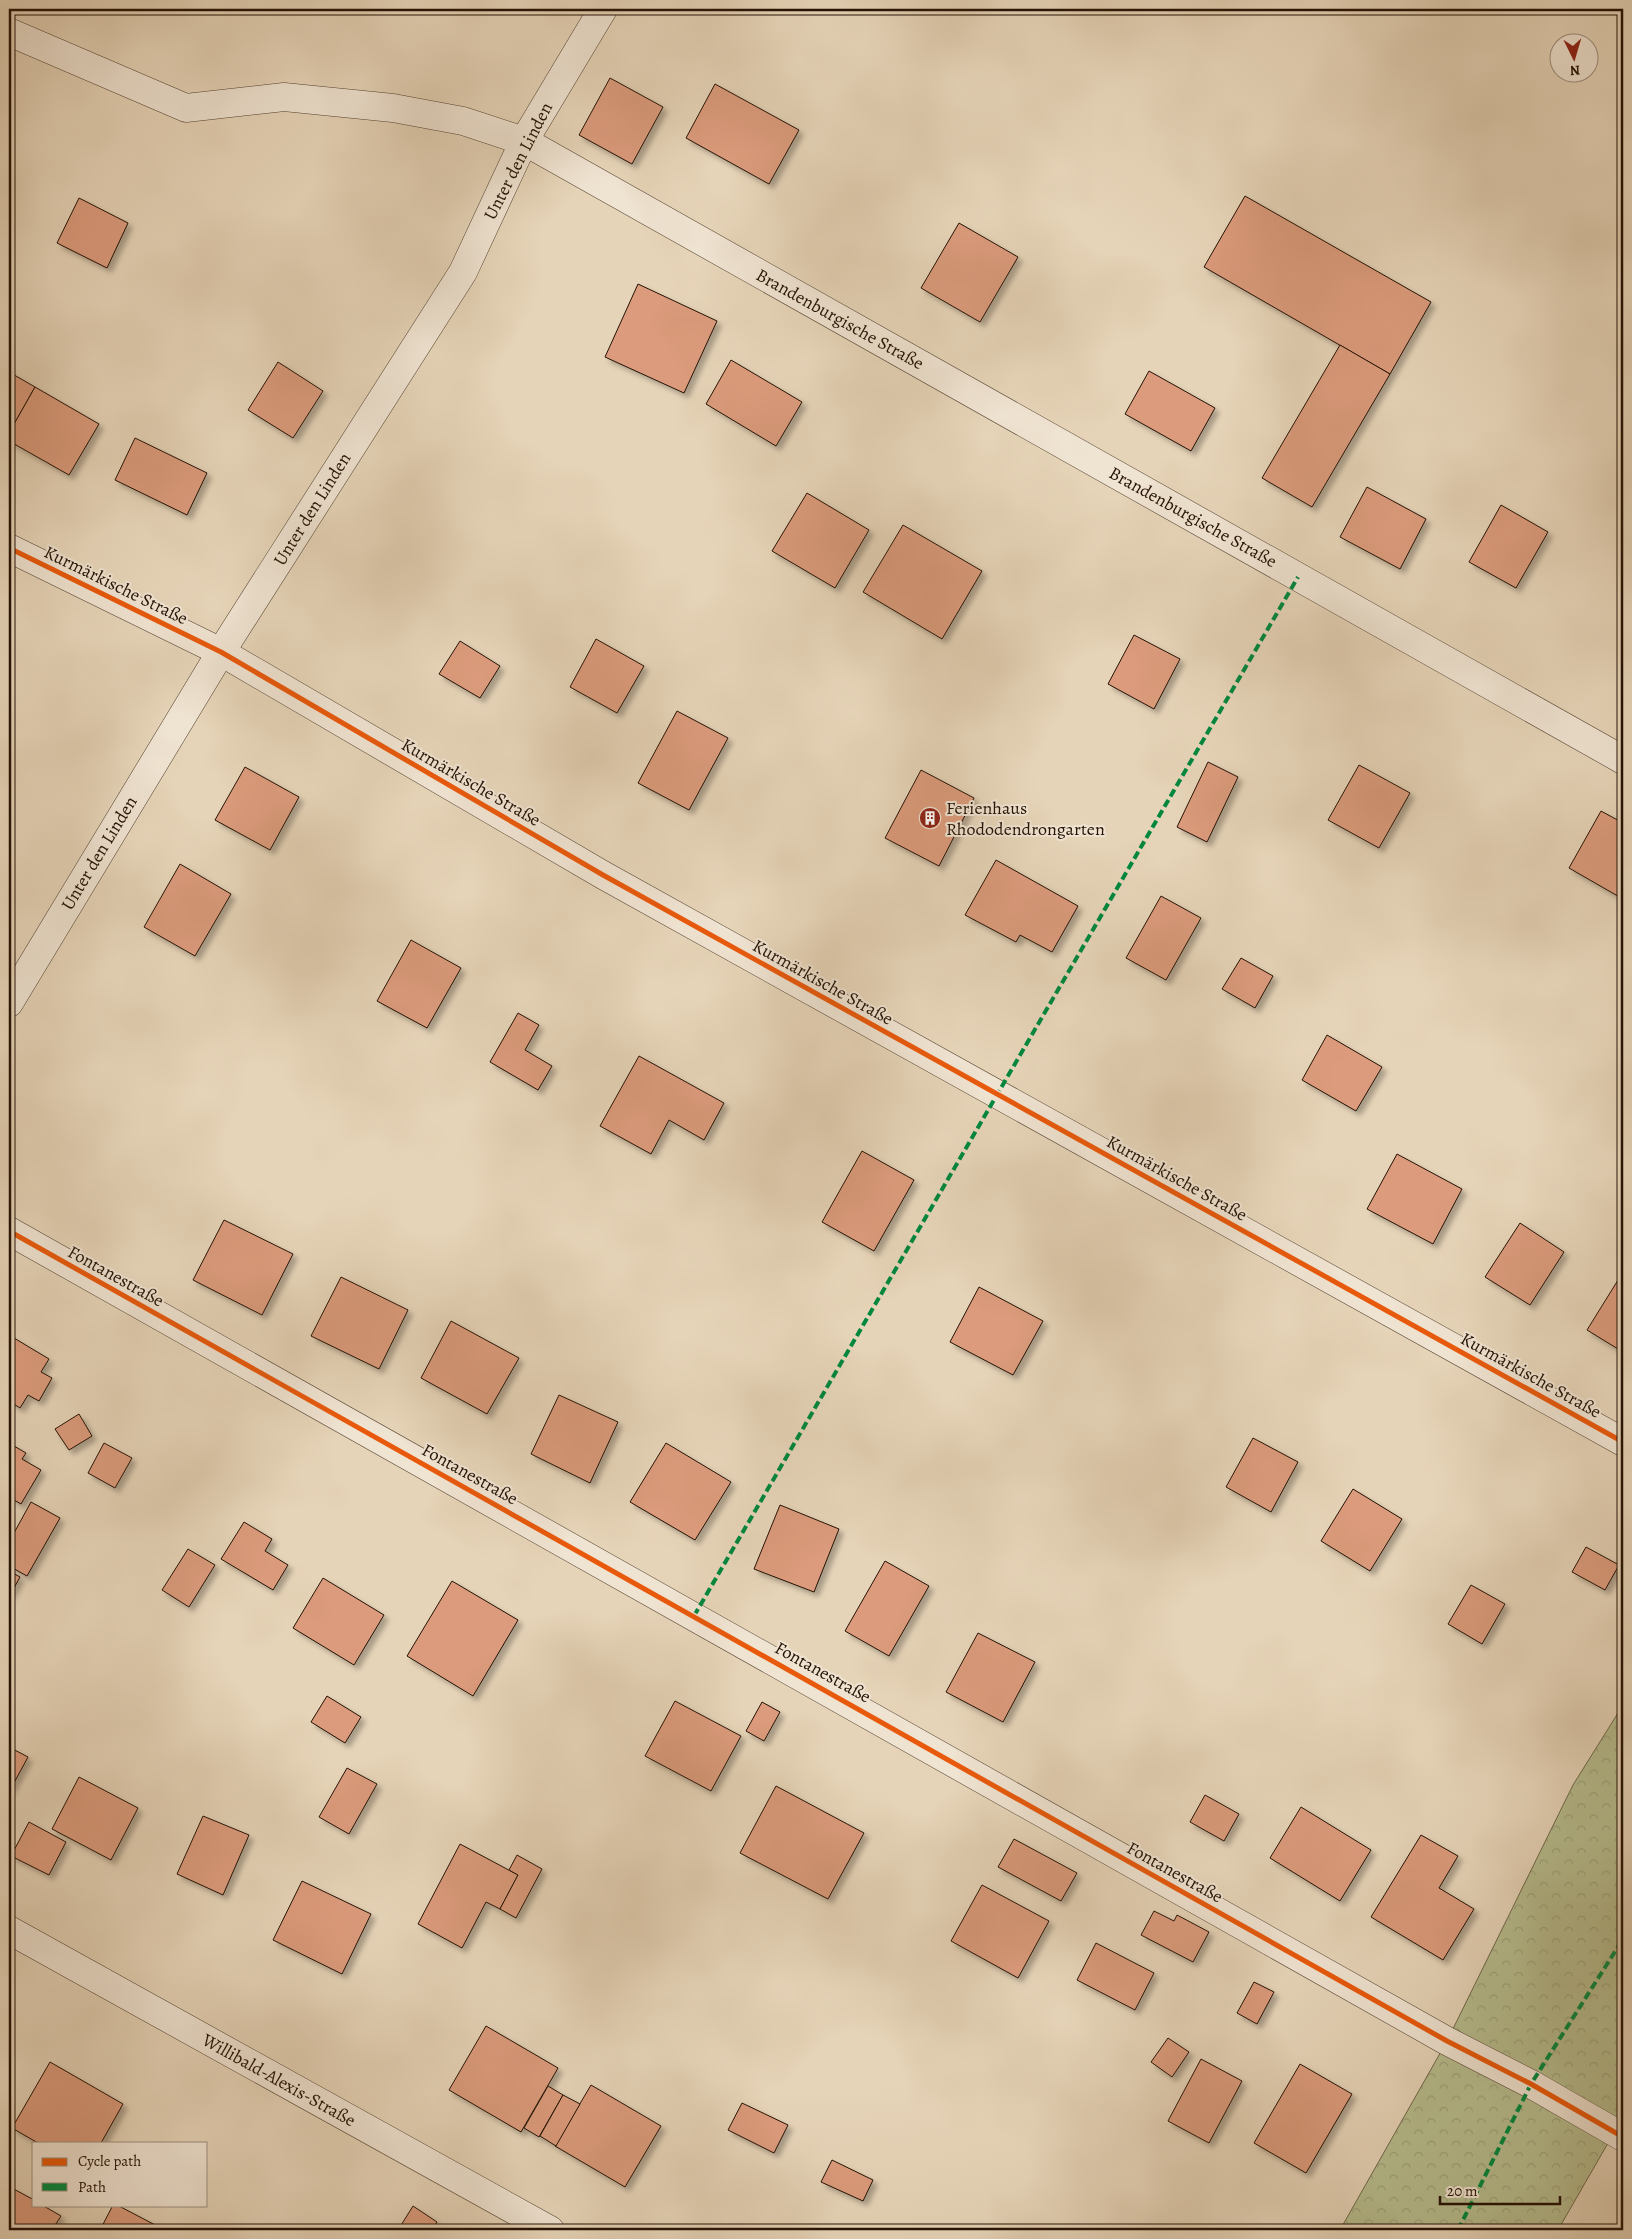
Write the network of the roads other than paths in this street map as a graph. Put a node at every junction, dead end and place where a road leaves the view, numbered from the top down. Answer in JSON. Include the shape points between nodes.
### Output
{"nodes":[{"id":1,"x":603,"y":9,"type":"edge"},
{"id":2,"x":9,"y":32,"type":"edge"},
{"id":3,"x":524,"y":141,"type":"junction"},
{"id":4,"x":9,"y":548,"type":"edge"},
{"id":5,"x":221,"y":652,"type":"junction"},
{"id":6,"x":1623,"y":760,"type":"edge"},
{"id":7,"x":9,"y":1002,"type":"edge"},
{"id":8,"x":9,"y":1231,"type":"edge"},
{"id":9,"x":1623,"y":1442,"type":"edge"},
{"id":10,"x":9,"y":1930,"type":"edge"},
{"id":11,"x":1623,"y":2137,"type":"edge"},
{"id":12,"x":550,"y":2230,"type":"edge"}],
"edges":[{"from":1,"to":3,"type":"street","name":"Unter den Linden"},
{"from":2,"to":3,"type":"street","name":"Brandenburgische Straße","via":[[186,108],[284,96],[393,108],[463,120]]},
{"from":3,"to":5,"type":"street","name":"Unter den Linden","via":[[463,272]]},
{"from":3,"to":6,"type":"street","name":"Brandenburgische Straße"},
{"from":4,"to":5,"type":"street","name":"Kurmärkische Straße"},
{"from":5,"to":7,"type":"street","name":"Unter den Linden"},
{"from":5,"to":9,"type":"street","name":"Kurmärkische Straße","via":[[603,875]]},
{"from":8,"to":11,"type":"street","name":"Fontanestraße"},
{"from":10,"to":12,"type":"street","name":"Willibald-Alexis-Straße"}]}
